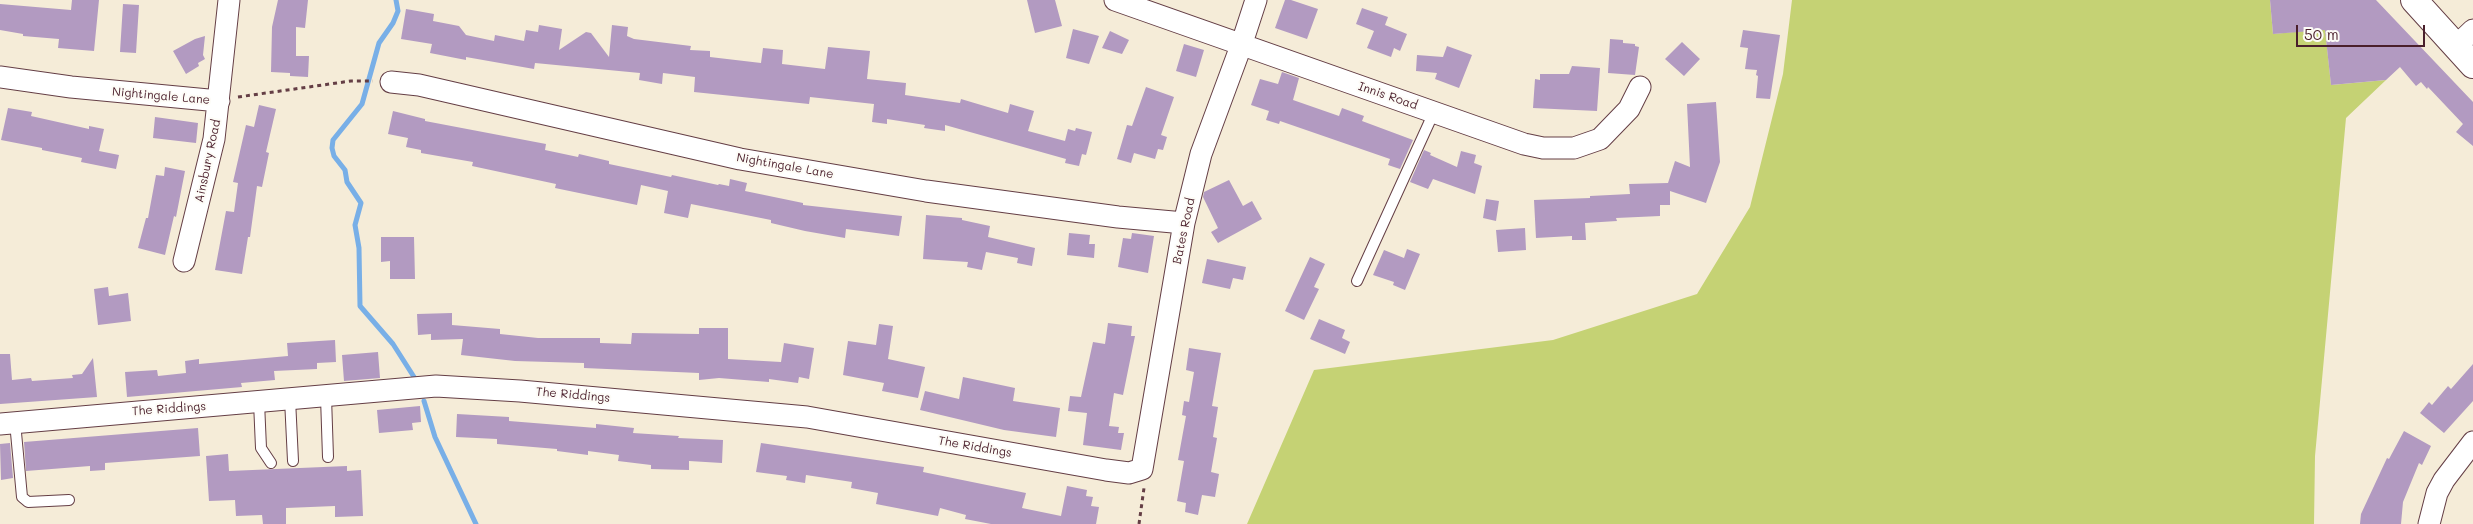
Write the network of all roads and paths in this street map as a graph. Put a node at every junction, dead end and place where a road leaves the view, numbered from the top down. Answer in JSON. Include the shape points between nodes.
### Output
{"nodes":[{"id":1,"x":229,"y":0,"type":"edge"},
{"id":2,"x":1116,"y":0,"type":"edge"},
{"id":3,"x":1256,"y":0,"type":"edge"},
{"id":4,"x":2414,"y":0,"type":"edge"},
{"id":5,"x":1241,"y":46,"type":"junction"},
{"id":6,"x":2467,"y":47,"type":"edge"},
{"id":7,"x":0,"y":77,"type":"edge"},
{"id":8,"x":351,"y":81,"type":"dead end"},
{"id":9,"x":391,"y":82,"type":"dead end"},
{"id":10,"x":1640,"y":87,"type":"dead end"},
{"id":11,"x":219,"y":101,"type":"junction"},
{"id":12,"x":1434,"y":112,"type":"junction"},
{"id":13,"x":1184,"y":223,"type":"junction"},
{"id":14,"x":184,"y":261,"type":"dead end"},
{"id":15,"x":1357,"y":281,"type":"dead end"},
{"id":16,"x":326,"y":397,"type":"junction"},
{"id":17,"x":290,"y":400,"type":"junction"},
{"id":18,"x":259,"y":402,"type":"junction"},
{"id":19,"x":7,"y":423,"type":"edge"},
{"id":20,"x":2473,"y":442,"type":"edge"},
{"id":21,"x":328,"y":457,"type":"dead end"},
{"id":22,"x":293,"y":461,"type":"dead end"},
{"id":23,"x":271,"y":463,"type":"dead end"},
{"id":24,"x":1142,"y":469,"type":"junction"},
{"id":25,"x":68,"y":500,"type":"dead end"},
{"id":26,"x":1139,"y":524,"type":"edge"},
{"id":27,"x":2429,"y":524,"type":"edge"}],
"edges":[{"from":1,"to":11,"type":"street","name":"Ainsbury Road"},
{"from":2,"to":5,"type":"street","name":"Innis Road"},
{"from":3,"to":5,"type":"street","name":"Bates Road"},
{"from":4,"to":6,"type":"street"},
{"from":5,"to":12,"type":"street","name":"Innis Road"},
{"from":5,"to":13,"type":"street","name":"Bates Road","via":[[1201,154]]},
{"from":7,"to":11,"type":"street","name":"Nightingale Lane"},
{"from":8,"to":11,"type":"path","name":"Nightingale Lane"},
{"from":9,"to":13,"type":"street","name":"Nightingale Lane","via":[[419,85],[740,158],[926,190]]},
{"from":10,"to":12,"type":"street","name":"Innis Road","via":[[1630,108],[1600,139],[1574,148],[1524,144]]},
{"from":11,"to":14,"type":"street","name":"Ainsbury Road","via":[[214,139]]},
{"from":12,"to":15,"type":"lane"},
{"from":13,"to":24,"type":"street","name":"Bates Road"},
{"from":16,"to":17,"type":"street","name":"The Riddings"},
{"from":16,"to":21,"type":"lane"},
{"from":16,"to":24,"type":"street","name":"The Riddings","via":[[436,386],[644,401],[807,417],[1106,470],[1129,473]]},
{"from":17,"to":18,"type":"street","name":"The Riddings"},
{"from":17,"to":22,"type":"lane"},
{"from":18,"to":19,"type":"street","name":"The Riddings"},
{"from":18,"to":23,"type":"lane","via":[[261,448]]},
{"from":19,"to":25,"type":"lane","via":[[22,497],[28,502]]},
{"from":20,"to":27,"type":"street","via":[[2437,493]]},
{"from":24,"to":26,"type":"path","via":[[1146,478]]}]}
